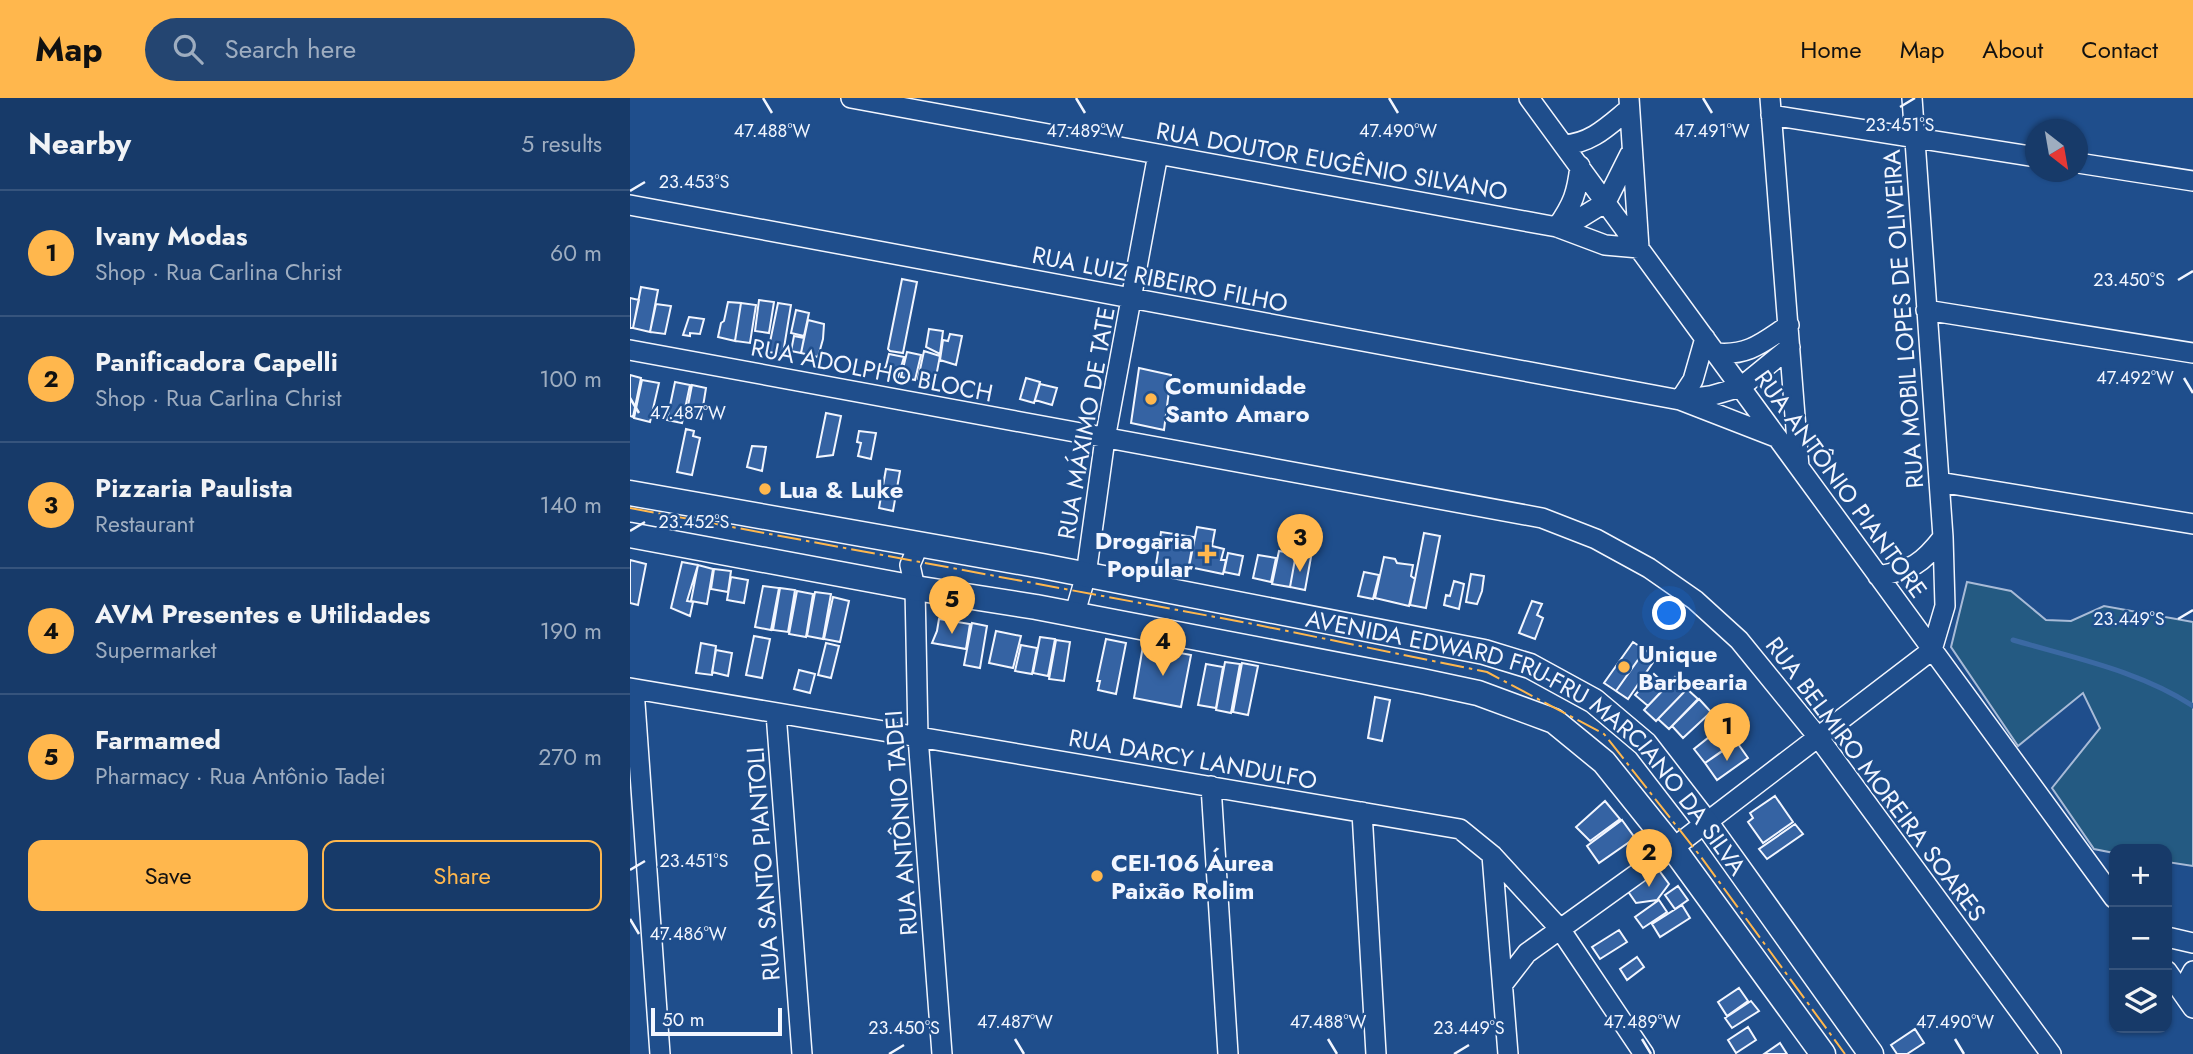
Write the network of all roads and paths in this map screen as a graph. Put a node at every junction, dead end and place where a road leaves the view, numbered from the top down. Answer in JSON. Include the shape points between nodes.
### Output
{"nodes":[{"id":1,"x":851,"y":98,"type":"edge"},
{"id":2,"x":1529,"y":98,"type":"edge"},
{"id":3,"x":1912,"y":98,"type":"edge"},
{"id":4,"x":1629,"y":104,"type":"edge"},
{"id":5,"x":1770,"y":106,"type":"edge"},
{"id":6,"x":1915,"y":137,"type":"junction"},
{"id":7,"x":1564,"y":145,"type":"junction"},
{"id":8,"x":1632,"y":150,"type":"junction"},
{"id":9,"x":1158,"y":154,"type":"junction"},
{"id":10,"x":2025,"y":155,"type":"edge"},
{"id":11,"x":2088,"y":165,"type":"edge"},
{"id":12,"x":1580,"y":166,"type":"junction"},
{"id":13,"x":2193,"y":181,"type":"edge"},
{"id":14,"x":1606,"y":202,"type":"junction"},
{"id":15,"x":630,"y":205,"type":"edge"},
{"id":16,"x":1558,"y":227,"type":"junction"},
{"id":17,"x":1639,"y":247,"type":"junction"},
{"id":18,"x":1132,"y":299,"type":"junction"},
{"id":19,"x":1926,"y":310,"type":"junction"},
{"id":20,"x":1789,"y":325,"type":"junction"},
{"id":21,"x":1711,"y":346,"type":"junction"},
{"id":22,"x":1790,"y":347,"type":"junction"},
{"id":23,"x":630,"y":350,"type":"edge"},
{"id":24,"x":2193,"y":353,"type":"edge"},
{"id":25,"x":1741,"y":387,"type":"junction"},
{"id":26,"x":1680,"y":401,"type":"junction"},
{"id":27,"x":1778,"y":438,"type":"junction"},
{"id":28,"x":1105,"y":439,"type":"junction"},
{"id":29,"x":1799,"y":468,"type":"junction"},
{"id":30,"x":1939,"y":482,"type":"junction"},
{"id":31,"x":630,"y":493,"type":"edge"},
{"id":32,"x":2193,"y":524,"type":"edge"},
{"id":33,"x":630,"y":536,"type":"edge"},
{"id":34,"x":1943,"y":537,"type":"junction"},
{"id":35,"x":919,"y":544,"type":"junction"},
{"id":36,"x":1086,"y":575,"type":"junction"},
{"id":37,"x":1878,"y":576,"type":"junction"},
{"id":38,"x":915,"y":588,"type":"junction"},
{"id":39,"x":1074,"y":616,"type":"junction"},
{"id":40,"x":1932,"y":650,"type":"junction"},
{"id":41,"x":632,"y":688,"type":"edge"},
{"id":42,"x":776,"y":713,"type":"junction"},
{"id":43,"x":918,"y":737,"type":"junction"},
{"id":44,"x":1818,"y":737,"type":"junction"},
{"id":45,"x":1211,"y":786,"type":"junction"},
{"id":46,"x":1362,"y":812,"type":"junction"},
{"id":47,"x":1706,"y":823,"type":"junction"},
{"id":48,"x":1674,"y":848,"type":"junction"},
{"id":49,"x":1492,"y":855,"type":"junction"},
{"id":50,"x":2109,"y":891,"type":"edge"},
{"id":51,"x":1560,"y":929,"type":"junction"},
{"id":52,"x":2172,"y":938,"type":"edge"},
{"id":53,"x":2193,"y":943,"type":"edge"},
{"id":54,"x":2193,"y":971,"type":"edge"},
{"id":55,"x":2172,"y":978,"type":"edge"},
{"id":56,"x":1503,"y":984,"type":"junction"},
{"id":57,"x":2188,"y":1001,"type":"edge"},
{"id":58,"x":660,"y":1054,"type":"edge"},
{"id":59,"x":802,"y":1054,"type":"edge"},
{"id":60,"x":942,"y":1054,"type":"edge"},
{"id":61,"x":1228,"y":1054,"type":"edge"},
{"id":62,"x":1376,"y":1054,"type":"edge"},
{"id":63,"x":1508,"y":1054,"type":"edge"},
{"id":64,"x":1644,"y":1054,"type":"edge"},
{"id":65,"x":1823,"y":1054,"type":"edge"},
{"id":66,"x":1871,"y":1054,"type":"edge"},
{"id":67,"x":2051,"y":1054,"type":"edge"}],
"edges":[{"from":1,"to":9,"type":"street","name":"RUA DOUTOR EUGÊNIO SILVANO"},
{"from":2,"to":7,"type":"street","name":"RUA ANTÔNIO PIANTORE"},
{"from":3,"to":6,"type":"street","name":"RUA MOBIL LOPES DE OLIVEIRA"},
{"from":4,"to":7,"type":"street","via":[[1597,135],[1580,144]]},
{"from":4,"to":8,"type":"street"},
{"from":5,"to":6,"type":"street"},
{"from":5,"to":20,"type":"street"},
{"from":6,"to":10,"type":"street"},
{"from":6,"to":19,"type":"street","name":"RUA MOBIL LOPES DE OLIVEIRA"},
{"from":7,"to":12,"type":"street","name":"RUA ANTÔNIO PIANTORE"},
{"from":8,"to":14,"type":"street"},
{"from":8,"to":17,"type":"street"},
{"from":9,"to":16,"type":"street","name":"RUA DOUTOR EUGÊNIO SILVANO"},
{"from":9,"to":18,"type":"street","name":"RUA MÁXIMO DE TATE"},
{"from":11,"to":13,"type":"street"},
{"from":12,"to":14,"type":"street","name":"RUA ANTÔNIO PIANTORE"},
{"from":12,"to":16,"type":"street","via":[[1577,192]]},
{"from":14,"to":16,"type":"street"},
{"from":14,"to":17,"type":"street","name":"RUA ANTÔNIO PIANTORE"},
{"from":15,"to":18,"type":"street","name":"RUA LUIZ RIBEIRO FILHO"},
{"from":16,"to":17,"type":"street","name":"RUA DOUTOR EUGÊNIO SILVANO","via":[[1605,244]]},
{"from":17,"to":21,"type":"street","name":"RUA ANTÔNIO PIANTORE"},
{"from":18,"to":26,"type":"street","name":"RUA LUIZ RIBEIRO FILHO"},
{"from":18,"to":28,"type":"street","name":"RUA MÁXIMO DE TATE"},
{"from":19,"to":24,"type":"street"},
{"from":19,"to":30,"type":"street","name":"RUA MOBIL LOPES DE OLIVEIRA"},
{"from":20,"to":21,"type":"street","via":[[1756,347],[1733,355]]},
{"from":20,"to":22,"type":"street"},
{"from":21,"to":25,"type":"street","name":"RUA ANTÔNIO PIANTORE"},
{"from":21,"to":26,"type":"street"},
{"from":22,"to":25,"type":"street"},
{"from":22,"to":29,"type":"street"},
{"from":23,"to":28,"type":"street","name":"RUA ADOLPHO BLOCH"},
{"from":25,"to":26,"type":"street","name":"RUA LUIZ RIBEIRO FILHO"},
{"from":25,"to":27,"type":"street","name":"RUA ANTÔNIO PIANTORE"},
{"from":26,"to":27,"type":"street","name":"RUA LUIZ RIBEIRO FILHO"},
{"from":27,"to":29,"type":"street","name":"RUA ANTÔNIO PIANTORE"},
{"from":28,"to":36,"type":"street","name":"RUA MÁXIMO DE TATE"},
{"from":28,"to":44,"type":"street","name":"RUA BELMIRO MOREIRA SOARES","via":[[1542,518],[1596,539],[1695,600],[1739,640]]},
{"from":29,"to":37,"type":"street","name":"RUA ANTÔNIO PIANTORE"},
{"from":30,"to":32,"type":"street"},
{"from":30,"to":34,"type":"street","name":"RUA MOBIL LOPES DE OLIVEIRA"},
{"from":31,"to":35,"type":"main road","name":"AVENIDA EDWARD FRU-FRU MARCIANO DA SILVA"},
{"from":33,"to":38,"type":"main road","name":"AVENIDA EDWARD FRU-FRU MARCIANO DA SILVA"},
{"from":34,"to":37,"type":"street","via":[[1927,558],[1905,571]]},
{"from":34,"to":40,"type":"street","name":"RUA MOBIL LOPES DE OLIVEIRA","via":[[1945,606]]},
{"from":35,"to":36,"type":"main road","name":"AVENIDA EDWARD FRU-FRU MARCIANO DA SILVA"},
{"from":35,"to":38,"type":"street","via":[[910,565]]},
{"from":36,"to":39,"type":"street"},
{"from":36,"to":47,"type":"main road","name":"AVENIDA EDWARD FRU-FRU MARCIANO DA SILVA","via":[[1484,652],[1530,666],[1594,701],[1645,744]]},
{"from":37,"to":40,"type":"street","name":"RUA ANTÔNIO PIANTORE"},
{"from":38,"to":39,"type":"main road","name":"AVENIDA EDWARD FRU-FRU MARCIANO DA SILVA"},
{"from":38,"to":43,"type":"street","name":"RUA ANTÔNIO TADEI"},
{"from":39,"to":48,"type":"main road","name":"AVENIDA EDWARD FRU-FRU MARCIANO DA SILVA","via":[[1478,693],[1554,721],[1604,762]]},
{"from":40,"to":44,"type":"street"},
{"from":40,"to":50,"type":"street","name":"RUA ANTÔNIO PIANTORE"},
{"from":41,"to":42,"type":"street","name":"RUA DARCY LANDULFO"},
{"from":41,"to":58,"type":"street"},
{"from":42,"to":43,"type":"street","name":"RUA DARCY LANDULFO"},
{"from":42,"to":59,"type":"street","name":"RUA SANTO PIANTOLI"},
{"from":43,"to":45,"type":"street","name":"RUA DARCY LANDULFO"},
{"from":43,"to":60,"type":"street","name":"RUA ANTÔNIO TADEI"},
{"from":44,"to":47,"type":"street"},
{"from":44,"to":67,"type":"street","name":"RUA BELMIRO MOREIRA SOARES"},
{"from":45,"to":46,"type":"street","name":"RUA DARCY LANDULFO"},
{"from":45,"to":61,"type":"street"},
{"from":46,"to":49,"type":"street","name":"RUA DARCY LANDULFO","via":[[1460,829]]},
{"from":46,"to":62,"type":"street"},
{"from":47,"to":48,"type":"street"},
{"from":47,"to":66,"type":"main road","name":"AVENIDA EDWARD FRU-FRU MARCIANO DA SILVA"},
{"from":48,"to":51,"type":"street"},
{"from":48,"to":65,"type":"main road","name":"AVENIDA EDWARD FRU-FRU MARCIANO DA SILVA"},
{"from":49,"to":51,"type":"street","name":"RUA DARCY LANDULFO"},
{"from":49,"to":56,"type":"street"},
{"from":51,"to":56,"type":"street","via":[[1527,953]]},
{"from":51,"to":64,"type":"street","name":"RUA DARCY LANDULFO"},
{"from":52,"to":53,"type":"street"},
{"from":54,"to":57,"type":"street","via":[[2187,982]]},
{"from":55,"to":57,"type":"street"},
{"from":56,"to":63,"type":"street"}]}
